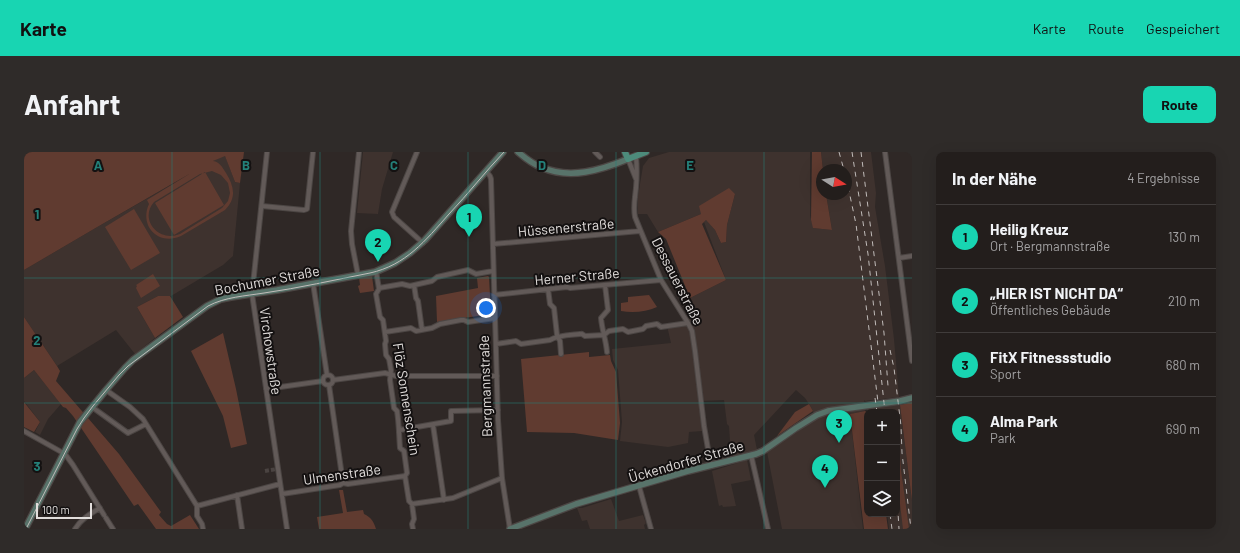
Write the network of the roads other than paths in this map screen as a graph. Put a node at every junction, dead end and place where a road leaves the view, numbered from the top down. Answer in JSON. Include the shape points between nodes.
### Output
{"nodes":[{"id":1,"x":267,"y":152,"type":"edge"},
{"id":2,"x":313,"y":152,"type":"edge"},
{"id":3,"x":359,"y":152,"type":"edge"},
{"id":4,"x":417,"y":152,"type":"edge"},
{"id":5,"x":503,"y":152,"type":"edge"},
{"id":6,"x":518,"y":152,"type":"edge"},
{"id":7,"x":595,"y":152,"type":"edge"},
{"id":8,"x":646,"y":152,"type":"edge"},
{"id":9,"x":885,"y":152,"type":"edge"},
{"id":10,"x":630,"y":154,"type":"edge"},
{"id":11,"x":600,"y":158,"type":"dead end"},
{"id":12,"x":486,"y":171,"type":"junction"},
{"id":13,"x":636,"y":179,"type":"junction"},
{"id":14,"x":262,"y":206,"type":"junction"},
{"id":15,"x":640,"y":232,"type":"junction"},
{"id":16,"x":423,"y":243,"type":"junction"},
{"id":17,"x":493,"y":244,"type":"junction"},
{"id":18,"x":912,"y":256,"type":"edge"},
{"id":19,"x":899,"y":258,"type":"junction"},
{"id":20,"x":376,"y":271,"type":"junction"},
{"id":21,"x":493,"y":271,"type":"junction"},
{"id":22,"x":358,"y":275,"type":"junction"},
{"id":23,"x":662,"y":280,"type":"junction"},
{"id":24,"x":313,"y":283,"type":"junction"},
{"id":25,"x":414,"y":285,"type":"junction"},
{"id":26,"x":605,"y":285,"type":"junction"},
{"id":27,"x":379,"y":288,"type":"junction"},
{"id":28,"x":548,"y":289,"type":"junction"},
{"id":29,"x":252,"y":294,"type":"junction"},
{"id":30,"x":494,"y":295,"type":"junction"},
{"id":31,"x":495,"y":318,"type":"junction"},
{"id":32,"x":688,"y":323,"type":"junction"},
{"id":33,"x":422,"y":330,"type":"junction"},
{"id":34,"x":385,"y":332,"type":"junction"},
{"id":35,"x":604,"y":335,"type":"junction"},
{"id":36,"x":558,"y":337,"type":"junction"},
{"id":37,"x":496,"y":344,"type":"junction"},
{"id":38,"x":607,"y":352,"type":"dead end"},
{"id":39,"x":561,"y":354,"type":"dead end"},
{"id":40,"x":912,"y":361,"type":"edge"},
{"id":41,"x":391,"y":374,"type":"junction"},
{"id":42,"x":327,"y":375,"type":"junction"},
{"id":43,"x":497,"y":376,"type":"junction"},
{"id":44,"x":333,"y":380,"type":"junction"},
{"id":45,"x":323,"y":381,"type":"junction"},
{"id":46,"x":329,"y":385,"type":"junction"},
{"id":47,"x":266,"y":389,"type":"junction"},
{"id":48,"x":106,"y":390,"type":"junction"},
{"id":49,"x":912,"y":398,"type":"edge"},
{"id":50,"x":92,"y":407,"type":"junction"},
{"id":51,"x":498,"y":410,"type":"junction"},
{"id":52,"x":146,"y":424,"type":"junction"},
{"id":53,"x":433,"y":425,"type":"junction"},
{"id":54,"x":400,"y":430,"type":"junction"},
{"id":55,"x":24,"y":431,"type":"edge"},
{"id":56,"x":64,"y":453,"type":"junction"},
{"id":57,"x":751,"y":455,"type":"junction"},
{"id":58,"x":711,"y":466,"type":"junction"},
{"id":59,"x":405,"y":476,"type":"junction"},
{"id":60,"x":502,"y":478,"type":"junction"},
{"id":61,"x":344,"y":482,"type":"junction"},
{"id":62,"x":280,"y":484,"type":"junction"},
{"id":63,"x":639,"y":486,"type":"junction"},
{"id":64,"x":282,"y":494,"type":"junction"},
{"id":65,"x":237,"y":495,"type":"junction"},
{"id":66,"x":444,"y":500,"type":"junction"},
{"id":67,"x":412,"y":504,"type":"junction"},
{"id":68,"x":197,"y":506,"type":"junction"},
{"id":69,"x":100,"y":508,"type":"junction"},
{"id":70,"x":25,"y":529,"type":"edge"},
{"id":71,"x":75,"y":529,"type":"edge"},
{"id":72,"x":113,"y":529,"type":"edge"},
{"id":73,"x":203,"y":529,"type":"edge"},
{"id":74,"x":242,"y":529,"type":"edge"},
{"id":75,"x":287,"y":529,"type":"edge"},
{"id":76,"x":413,"y":529,"type":"edge"},
{"id":77,"x":510,"y":529,"type":"edge"},
{"id":78,"x":650,"y":529,"type":"edge"},
{"id":79,"x":768,"y":529,"type":"edge"}],
"edges":[{"from":1,"to":14,"type":"street","name":"Virchowstraße"},
{"from":2,"to":14,"type":"street","via":[[307,209]]},
{"from":3,"to":22,"type":"street","via":[[351,231]]},
{"from":4,"to":16,"type":"street","via":[[392,212],[394,217]]},
{"from":5,"to":12,"type":"main road","name":"Bochumer Straße"},
{"from":6,"to":10,"type":"main road","via":[[540,167],[575,173],[609,166]]},
{"from":7,"to":11,"type":"street"},
{"from":8,"to":10,"type":"main road"},
{"from":9,"to":19,"type":"street"},
{"from":10,"to":13,"type":"street","name":"Dessauerstraße"},
{"from":10,"to":13,"type":"street","name":"Dessauerstraße","via":[[637,169]]},
{"from":12,"to":16,"type":"main road","name":"Bochumer Straße"},
{"from":12,"to":17,"type":"street","name":"Bergmannstraße","via":[[491,179]]},
{"from":13,"to":15,"type":"street","name":"Dessauerstraße","via":[[634,212]]},
{"from":14,"to":29,"type":"street","name":"Virchowstraße"},
{"from":15,"to":17,"type":"street","name":"Hüssenerstraße"},
{"from":15,"to":23,"type":"street","name":"Dessauerstraße"},
{"from":16,"to":20,"type":"main road","name":"Bochumer Straße","via":[[406,257]]},
{"from":17,"to":21,"type":"street","name":"Bergmannstraße"},
{"from":18,"to":19,"type":"street"},
{"from":19,"to":40,"type":"street"},
{"from":20,"to":22,"type":"main road","name":"Bochumer Straße"},
{"from":20,"to":27,"type":"street","name":"Flöz Sonnenschein"},
{"from":21,"to":25,"type":"street","via":[[476,274],[468,270]]},
{"from":21,"to":30,"type":"street","name":"Bergmannstraße"},
{"from":22,"to":24,"type":"main road","name":"Bochumer Straße"},
{"from":23,"to":26,"type":"street","name":"Herner Straße"},
{"from":23,"to":32,"type":"street","name":"Dessauerstraße"},
{"from":24,"to":29,"type":"main road","name":"Bochumer Straße"},
{"from":24,"to":42,"type":"street"},
{"from":25,"to":27,"type":"street","via":[[402,284]]},
{"from":25,"to":33,"type":"street"},
{"from":26,"to":28,"type":"street","name":"Herner Straße"},
{"from":26,"to":35,"type":"street","via":[[608,310],[601,318]]},
{"from":27,"to":34,"type":"street","name":"Flöz Sonnenschein","via":[[376,294]]},
{"from":28,"to":30,"type":"street","name":"Herner Straße"},
{"from":28,"to":36,"type":"street"},
{"from":29,"to":47,"type":"street","name":"Virchowstraße"},
{"from":29,"to":48,"type":"main road","name":"Bochumer Straße","via":[[221,299],[207,306],[133,360]]},
{"from":30,"to":31,"type":"street","name":"Bergmannstraße"},
{"from":31,"to":33,"type":"street","via":[[468,322],[461,320]]},
{"from":31,"to":37,"type":"street","name":"Bergmannstraße"},
{"from":32,"to":35,"type":"street","via":[[661,327],[656,324],[628,332],[623,329],[609,331]]},
{"from":32,"to":58,"type":"street","name":"Dessauerstraße","via":[[694,340]]},
{"from":33,"to":34,"type":"street","via":[[411,328]]},
{"from":34,"to":41,"type":"street","name":"Flöz Sonnenschein","via":[[384,344]]},
{"from":35,"to":36,"type":"street"},
{"from":35,"to":38,"type":"street"},
{"from":36,"to":37,"type":"street","via":[[521,344]]},
{"from":36,"to":39,"type":"street"},
{"from":37,"to":43,"type":"street","name":"Bergmannstraße"},
{"from":41,"to":43,"type":"street"},
{"from":41,"to":44,"type":"street"},
{"from":41,"to":54,"type":"street","name":"Flöz Sonnenschein","via":[[394,408],[398,411]]},
{"from":42,"to":44,"type":"street"},
{"from":42,"to":45,"type":"street"},
{"from":43,"to":51,"type":"street","name":"Bergmannstraße"},
{"from":44,"to":46,"type":"street"},
{"from":45,"to":46,"type":"street"},
{"from":45,"to":47,"type":"street"},
{"from":46,"to":61,"type":"street"},
{"from":47,"to":62,"type":"street","name":"Virchowstraße"},
{"from":48,"to":50,"type":"main road","name":"Bochumer Straße"},
{"from":48,"to":52,"type":"street","via":[[139,415]]},
{"from":49,"to":57,"type":"main road","name":"Ückendorfer Straße","via":[[823,412],[763,451]]},
{"from":50,"to":52,"type":"street","via":[[128,433]]},
{"from":50,"to":56,"type":"main road","name":"Bochumer Straße","via":[[80,422]]},
{"from":51,"to":53,"type":"street","via":[[451,411],[451,421]]},
{"from":51,"to":60,"type":"street","name":"Bergmannstraße"},
{"from":52,"to":68,"type":"street"},
{"from":53,"to":54,"type":"street"},
{"from":53,"to":66,"type":"street"},
{"from":54,"to":59,"type":"street","name":"Flöz Sonnenschein","via":[[398,434],[400,448],[404,451],[407,473]]},
{"from":55,"to":56,"type":"street"},
{"from":56,"to":69,"type":"street"},
{"from":56,"to":70,"type":"main road","name":"Bochumer Straße"},
{"from":57,"to":58,"type":"main road","name":"Ückendorfer Straße"},
{"from":57,"to":79,"type":"street"},
{"from":58,"to":63,"type":"main road","name":"Ückendorfer Straße"},
{"from":59,"to":61,"type":"street","name":"Ulmenstraße","via":[[348,484]]},
{"from":59,"to":67,"type":"street","name":"Flöz Sonnenschein","via":[[409,501]]},
{"from":60,"to":66,"type":"street"},
{"from":60,"to":77,"type":"street","name":"Bergmannstraße"},
{"from":61,"to":64,"type":"street","name":"Ulmenstraße","via":[[340,485]]},
{"from":62,"to":64,"type":"street","name":"Virchowstraße"},
{"from":62,"to":65,"type":"street"},
{"from":63,"to":77,"type":"main road","name":"Ückendorfer Straße","via":[[576,504]]},
{"from":63,"to":78,"type":"street"},
{"from":64,"to":75,"type":"street","name":"Virchowstraße"},
{"from":65,"to":68,"type":"street"},
{"from":65,"to":74,"type":"street"},
{"from":66,"to":67,"type":"street"},
{"from":67,"to":76,"type":"street","name":"Flöz Sonnenschein"},
{"from":68,"to":73,"type":"street","via":[[197,516]]},
{"from":69,"to":71,"type":"street","via":[[86,517]]},
{"from":69,"to":72,"type":"street"}]}
